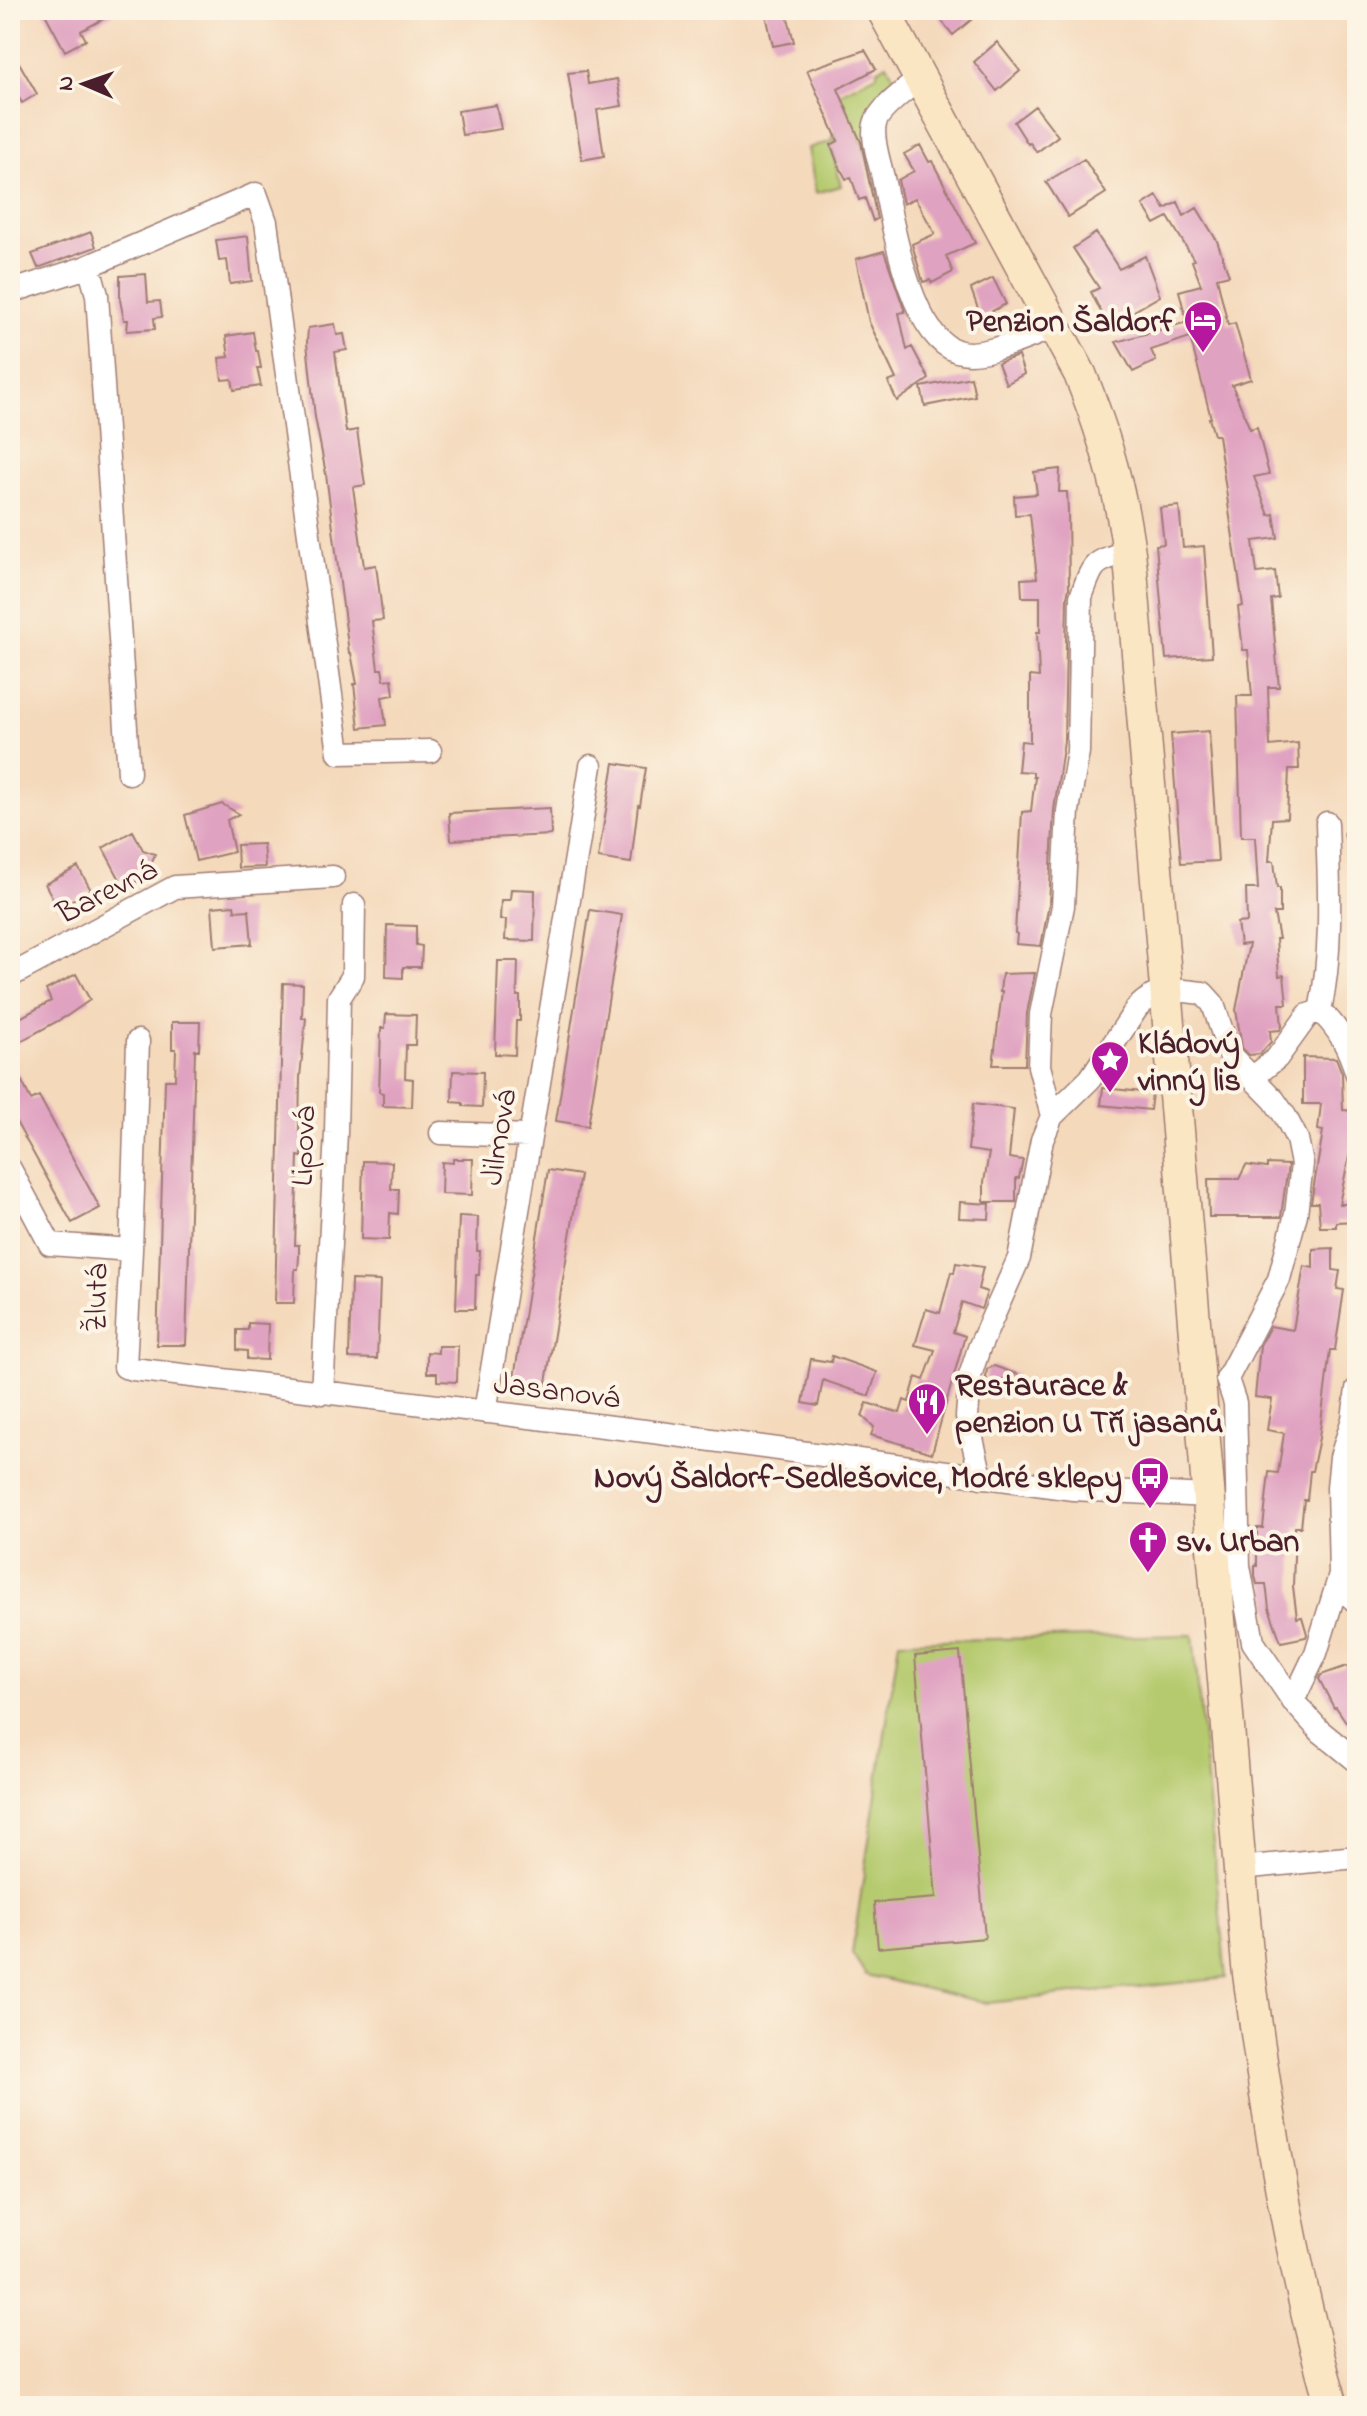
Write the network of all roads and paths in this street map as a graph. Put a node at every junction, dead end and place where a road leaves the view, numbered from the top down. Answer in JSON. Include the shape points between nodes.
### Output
{"nodes":[{"id":1,"x":883,"y":10,"type":"edge"},
{"id":2,"x":921,"y":77,"type":"junction"},
{"id":3,"x":89,"y":266,"type":"junction"},
{"id":4,"x":10,"y":292,"type":"edge"},
{"id":5,"x":1056,"y":327,"type":"junction"},
{"id":6,"x":1129,"y":551,"type":"junction"},
{"id":7,"x":430,"y":751,"type":"dead end"},
{"id":8,"x":591,"y":766,"type":"dead end"},
{"id":9,"x":129,"y":773,"type":"dead end"},
{"id":10,"x":1327,"y":823,"type":"dead end"},
{"id":11,"x":1357,"y":825,"type":"edge"},
{"id":12,"x":1356,"y":835,"type":"edge"},
{"id":13,"x":333,"y":877,"type":"dead end"},
{"id":14,"x":354,"y":905,"type":"dead end"},
{"id":15,"x":10,"y":976,"type":"edge"},
{"id":16,"x":1166,"y":990,"type":"junction"},
{"id":17,"x":1320,"y":1011,"type":"junction"},
{"id":18,"x":138,"y":1041,"type":"dead end"},
{"id":19,"x":1357,"y":1074,"type":"edge"},
{"id":20,"x":1252,"y":1078,"type":"junction"},
{"id":21,"x":1052,"y":1116,"type":"junction"},
{"id":22,"x":441,"y":1133,"type":"dead end"},
{"id":23,"x":530,"y":1136,"type":"junction"},
{"id":24,"x":13,"y":1180,"type":"edge"},
{"id":25,"x":131,"y":1250,"type":"junction"},
{"id":26,"x":125,"y":1367,"type":"joint"},
{"id":27,"x":1212,"y":1377,"type":"junction"},
{"id":28,"x":1357,"y":1389,"type":"edge"},
{"id":29,"x":322,"y":1393,"type":"junction"},
{"id":30,"x":485,"y":1412,"type":"junction"},
{"id":31,"x":981,"y":1477,"type":"junction"},
{"id":32,"x":1207,"y":1496,"type":"junction"},
{"id":33,"x":1338,"y":1584,"type":"junction"},
{"id":34,"x":1357,"y":1603,"type":"edge"},
{"id":35,"x":1293,"y":1701,"type":"junction"},
{"id":36,"x":1357,"y":1761,"type":"edge"},
{"id":37,"x":1357,"y":1857,"type":"edge"},
{"id":38,"x":1239,"y":1868,"type":"junction"},
{"id":39,"x":1332,"y":2406,"type":"edge"}],
"edges":[{"from":1,"to":2,"type":"main road"},
{"from":2,"to":5,"type":"main road"},
{"from":2,"to":5,"type":"street","via":[[878,115],[874,132],[891,219],[929,329],[947,348],[962,353]]},
{"from":3,"to":4,"type":"street"},
{"from":3,"to":7,"type":"street","via":[[256,194],[266,222],[339,753]]},
{"from":3,"to":9,"type":"street","via":[[97,295]]},
{"from":5,"to":6,"type":"main road","via":[[1098,418],[1115,471]]},
{"from":6,"to":16,"type":"main road"},
{"from":6,"to":21,"type":"street","via":[[1097,562],[1081,597],[1078,752],[1068,811],[1063,906],[1041,1014],[1039,1066]]},
{"from":8,"to":23,"type":"street","name":"Jilmová"},
{"from":10,"to":17,"type":"street","via":[[1327,966]]},
{"from":11,"to":12,"type":"street"},
{"from":13,"to":15,"type":"street","name":"Barevná","via":[[175,887]]},
{"from":14,"to":29,"type":"street","name":"Lipová","via":[[353,976],[339,998]]},
{"from":16,"to":20,"type":"street","via":[[1203,993],[1213,1004],[1230,1055]]},
{"from":16,"to":21,"type":"street","via":[[1137,1008],[1090,1079]]},
{"from":16,"to":27,"type":"main road"},
{"from":17,"to":19,"type":"street","via":[[1342,1036]]},
{"from":17,"to":20,"type":"street","via":[[1308,1015],[1277,1058]]},
{"from":18,"to":25,"type":"street"},
{"from":20,"to":27,"type":"street","via":[[1274,1100],[1297,1139],[1302,1164],[1296,1214],[1279,1279]]},
{"from":21,"to":31,"type":"street","via":[[1042,1140],[1019,1258],[970,1376],[967,1417]]},
{"from":22,"to":23,"type":"street"},
{"from":23,"to":30,"type":"street","name":"Jilmová"},
{"from":24,"to":25,"type":"street","name":"Žlutá","via":[[50,1244]]},
{"from":25,"to":26,"type":"street","name":"Žlutá"},
{"from":26,"to":29,"type":"street","name":"Jasanová"},
{"from":27,"to":32,"type":"main road"},
{"from":27,"to":35,"type":"street","via":[[1235,1403],[1239,1566],[1253,1642]]},
{"from":28,"to":33,"type":"street","via":[[1341,1457]]},
{"from":29,"to":30,"type":"street","name":"Jasanová"},
{"from":30,"to":31,"type":"street","name":"Jasanová"},
{"from":31,"to":32,"type":"street","name":"Jasanová","via":[[1093,1491]]},
{"from":32,"to":38,"type":"main road"},
{"from":33,"to":34,"type":"street"},
{"from":33,"to":35,"type":"street","via":[[1316,1653]]},
{"from":35,"to":36,"type":"street"},
{"from":37,"to":38,"type":"street"},
{"from":38,"to":39,"type":"main road","via":[[1273,2140]]}]}
